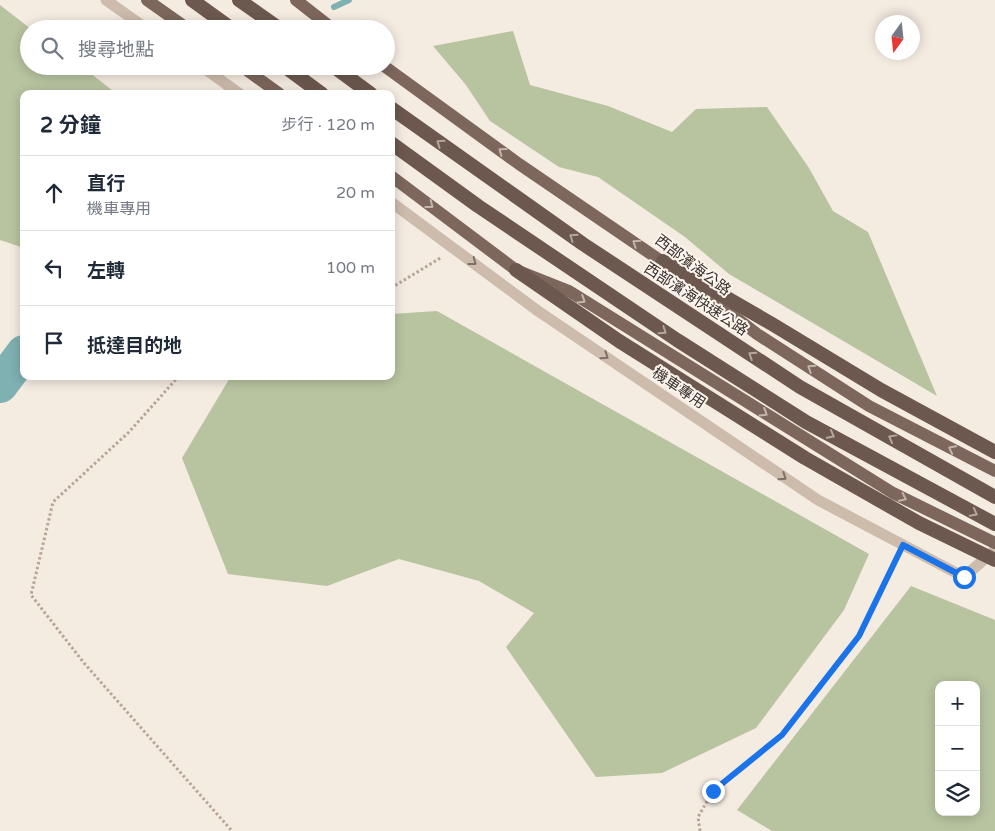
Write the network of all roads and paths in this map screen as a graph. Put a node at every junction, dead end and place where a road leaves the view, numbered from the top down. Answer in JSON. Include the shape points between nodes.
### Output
{"nodes":[{"id":1,"x":106,"y":0,"type":"edge"},
{"id":2,"x":147,"y":0,"type":"edge"},
{"id":3,"x":192,"y":0,"type":"edge"},
{"id":4,"x":239,"y":0,"type":"edge"},
{"id":5,"x":296,"y":0,"type":"edge"},
{"id":6,"x":135,"y":20,"type":"edge"},
{"id":7,"x":175,"y":20,"type":"edge"},
{"id":8,"x":220,"y":20,"type":"edge"},
{"id":9,"x":267,"y":20,"type":"edge"},
{"id":10,"x":322,"y":20,"type":"edge"},
{"id":11,"x":395,"y":74,"type":"edge"},
{"id":12,"x":214,"y":75,"type":"edge"},
{"id":13,"x":254,"y":75,"type":"edge"},
{"id":14,"x":296,"y":75,"type":"edge"},
{"id":15,"x":345,"y":75,"type":"edge"},
{"id":16,"x":234,"y":90,"type":"edge"},
{"id":17,"x":274,"y":90,"type":"edge"},
{"id":18,"x":317,"y":90,"type":"edge"},
{"id":19,"x":365,"y":90,"type":"edge"},
{"id":20,"x":395,"y":111,"type":"edge"},
{"id":21,"x":395,"y":146,"type":"edge"},
{"id":22,"x":395,"y":179,"type":"edge"},
{"id":23,"x":395,"y":205,"type":"edge"},
{"id":24,"x":455,"y":249,"type":"junction"},
{"id":25,"x":663,"y":262,"type":"junction"},
{"id":26,"x":516,"y":270,"type":"junction"},
{"id":27,"x":395,"y":286,"type":"edge"},
{"id":28,"x":175,"y":380,"type":"edge"},
{"id":29,"x":995,"y":452,"type":"edge"},
{"id":30,"x":995,"y":471,"type":"edge"},
{"id":31,"x":995,"y":497,"type":"edge"},
{"id":32,"x":995,"y":524,"type":"edge"},
{"id":33,"x":995,"y":542,"type":"edge"},
{"id":34,"x":903,"y":545,"type":"junction"},
{"id":35,"x":995,"y":550,"type":"edge"},
{"id":36,"x":995,"y":560,"type":"edge"},
{"id":37,"x":232,"y":831,"type":"edge"},
{"id":38,"x":700,"y":831,"type":"edge"}],
"edges":[{"from":1,"to":6,"type":"lane"},
{"from":2,"to":7,"type":"main road"},
{"from":3,"to":8,"type":"highway"},
{"from":4,"to":9,"type":"highway"},
{"from":5,"to":10,"type":"main road"},
{"from":25,"to":11,"type":"main road","name":"西部濱海公路","one_way":true},
{"from":12,"to":16,"type":"lane"},
{"from":13,"to":17,"type":"main road"},
{"from":14,"to":18,"type":"highway"},
{"from":15,"to":19,"type":"highway"},
{"from":31,"to":20,"type":"highway","name":"西部濱海快速公路","one_way":true,"via":[[800,387],[583,244]]},
{"from":21,"to":32,"type":"highway","one_way":true,"via":[[660,329],[806,422]]},
{"from":22,"to":26,"type":"main road","one_way":true},
{"from":23,"to":24,"type":"lane","name":"機車專用"},
{"from":24,"to":27,"type":"path"},
{"from":24,"to":34,"type":"lane","name":"機車專用","one_way":true,"via":[[538,311],[818,500]]},
{"from":25,"to":29,"type":"highway","via":[[881,390]]},
{"from":30,"to":25,"type":"main road","name":"西部濱海公路","one_way":true,"via":[[869,406],[757,334]]},
{"from":26,"to":33,"type":"main road","one_way":true,"via":[[569,292],[893,493]]},
{"from":26,"to":36,"type":"highway","bridge":true,"via":[[619,341],[806,458],[919,523]]},
{"from":28,"to":37,"type":"path","via":[[129,432],[53,502],[31,595],[84,663]]},
{"from":34,"to":35,"type":"lane","name":"機車專用","via":[[964,577]]},
{"from":34,"to":38,"type":"path","via":[[859,636],[782,735],[713,791],[698,817]]}]}
